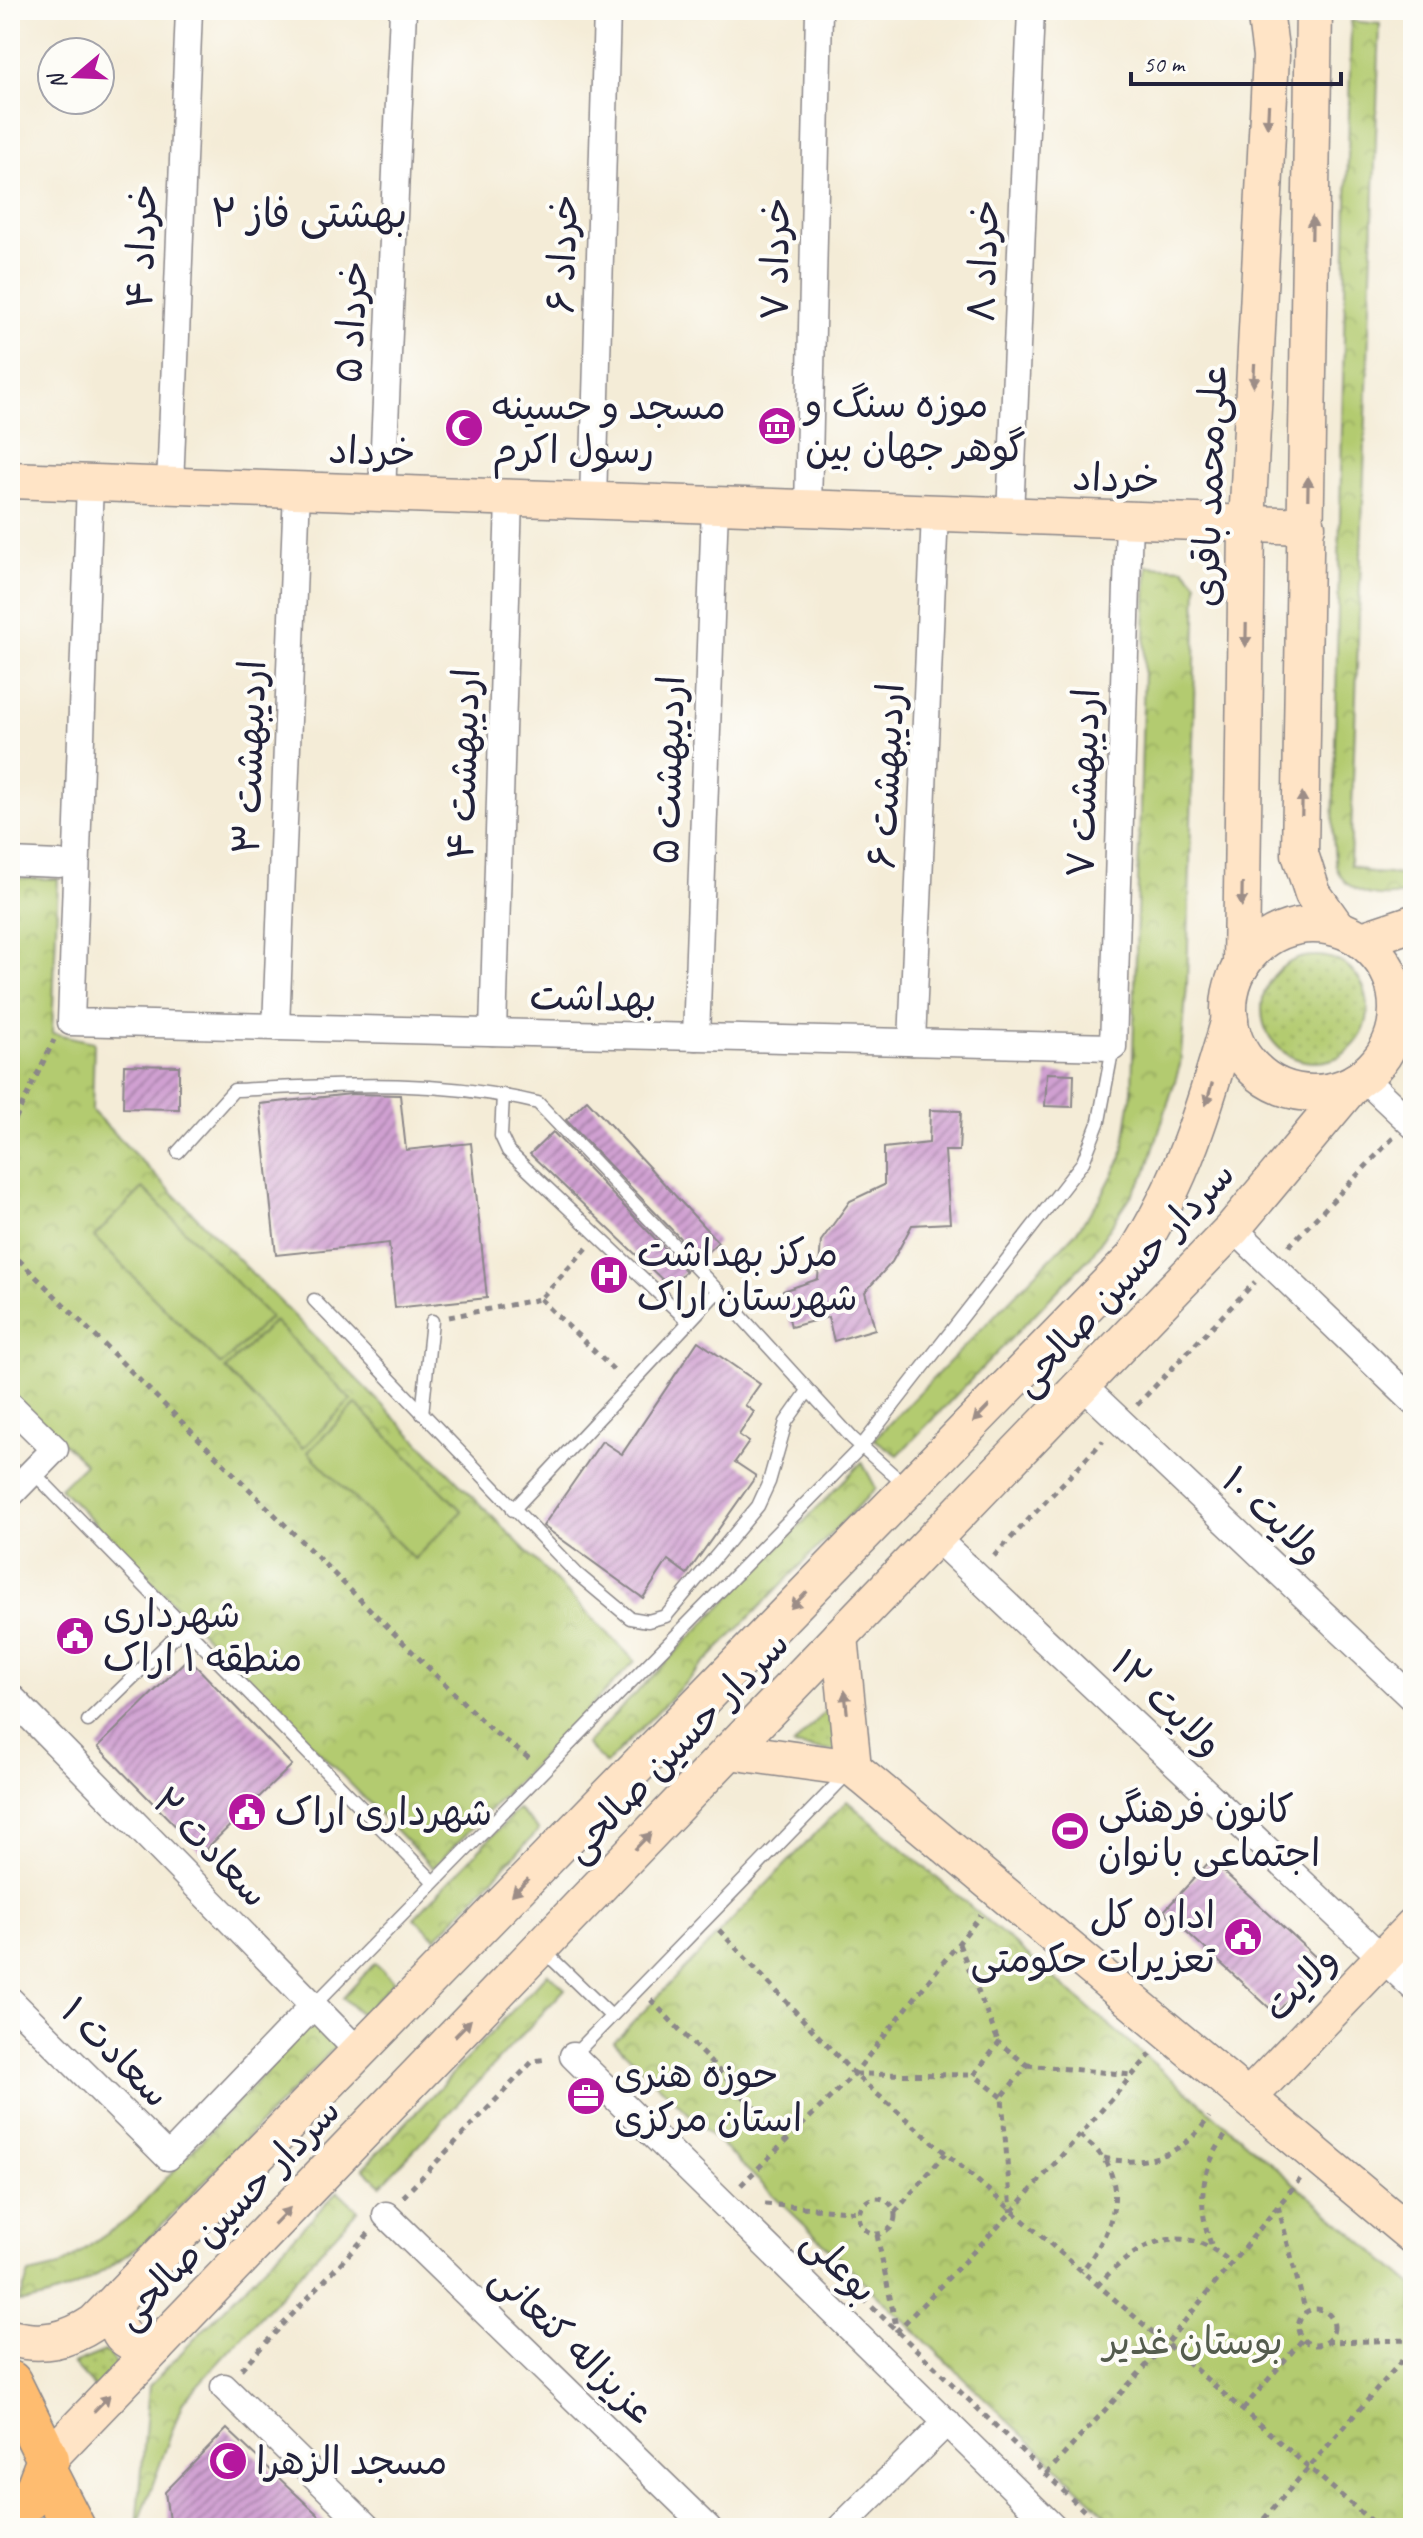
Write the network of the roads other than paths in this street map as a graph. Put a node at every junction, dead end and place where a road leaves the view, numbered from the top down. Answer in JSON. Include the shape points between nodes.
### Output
{"nodes":[{"id":1,"x":189,"y":10,"type":"edge"},
{"id":2,"x":403,"y":10,"type":"edge"},
{"id":3,"x":607,"y":10,"type":"edge"},
{"id":4,"x":819,"y":10,"type":"edge"},
{"id":5,"x":1031,"y":10,"type":"edge"},
{"id":6,"x":1265,"y":10,"type":"edge"},
{"id":7,"x":1314,"y":10,"type":"edge"},
{"id":8,"x":10,"y":480,"type":"edge"},
{"id":9,"x":90,"y":482,"type":"junction"},
{"id":10,"x":170,"y":486,"type":"junction"},
{"id":11,"x":297,"y":490,"type":"junction"},
{"id":12,"x":382,"y":493,"type":"junction"},
{"id":13,"x":509,"y":498,"type":"junction"},
{"id":14,"x":593,"y":501,"type":"junction"},
{"id":15,"x":715,"y":506,"type":"junction"},
{"id":16,"x":808,"y":509,"type":"junction"},
{"id":17,"x":935,"y":513,"type":"junction"},
{"id":18,"x":1010,"y":516,"type":"junction"},
{"id":19,"x":1129,"y":520,"type":"junction"},
{"id":20,"x":1247,"y":525,"type":"junction"},
{"id":21,"x":1307,"y":526,"type":"junction"},
{"id":22,"x":10,"y":862,"type":"edge"},
{"id":23,"x":59,"y":864,"type":"dead end"},
{"id":24,"x":1413,"y":923,"type":"edge"},
{"id":25,"x":1350,"y":934,"type":"junction"},
{"id":26,"x":1241,"y":966,"type":"junction"},
{"id":27,"x":1230,"y":1019,"type":"junction"},
{"id":28,"x":276,"y":1027,"type":"junction"},
{"id":29,"x":1402,"y":1029,"type":"edge"},
{"id":30,"x":493,"y":1032,"type":"junction"},
{"id":31,"x":696,"y":1037,"type":"junction"},
{"id":32,"x":912,"y":1042,"type":"junction"},
{"id":33,"x":1113,"y":1047,"type":"junction"},
{"id":34,"x":1358,"y":1080,"type":"junction"},
{"id":35,"x":503,"y":1095,"type":"junction"},
{"id":36,"x":1411,"y":1123,"type":"edge"},
{"id":37,"x":178,"y":1152,"type":"dead end"},
{"id":38,"x":1233,"y":1228,"type":"junction"},
{"id":39,"x":718,"y":1291,"type":"junction"},
{"id":40,"x":314,"y":1300,"type":"dead end"},
{"id":41,"x":432,"y":1321,"type":"road end"},
{"id":42,"x":689,"y":1322,"type":"junction"},
{"id":43,"x":1082,"y":1385,"type":"junction"},
{"id":44,"x":808,"y":1391,"type":"junction"},
{"id":45,"x":1413,"y":1401,"type":"edge"},
{"id":46,"x":10,"y":1405,"type":"edge"},
{"id":47,"x":422,"y":1414,"type":"junction"},
{"id":48,"x":861,"y":1447,"type":"junction"},
{"id":49,"x":33,"y":1472,"type":"junction"},
{"id":50,"x":909,"y":1488,"type":"junction"},
{"id":51,"x":10,"y":1495,"type":"edge"},
{"id":52,"x":513,"y":1510,"type":"junction"},
{"id":53,"x":935,"y":1537,"type":"junction"},
{"id":54,"x":185,"y":1627,"type":"junction"},
{"id":55,"x":840,"y":1636,"type":"junction"},
{"id":56,"x":10,"y":1696,"type":"edge"},
{"id":57,"x":1413,"y":1699,"type":"edge"},
{"id":58,"x":88,"y":1721,"type":"dead end"},
{"id":59,"x":729,"y":1751,"type":"junction"},
{"id":60,"x":853,"y":1768,"type":"junction"},
{"id":61,"x":434,"y":1882,"type":"junction"},
{"id":62,"x":1413,"y":1926,"type":"edge"},
{"id":63,"x":541,"y":1947,"type":"junction"},
{"id":64,"x":1383,"y":1958,"type":"junction"},
{"id":65,"x":1413,"y":1987,"type":"edge"},
{"id":66,"x":10,"y":2000,"type":"edge"},
{"id":67,"x":313,"y":2006,"type":"junction"},
{"id":68,"x":611,"y":2016,"type":"junction"},
{"id":69,"x":359,"y":2052,"type":"junction"},
{"id":70,"x":573,"y":2056,"type":"joint"},
{"id":71,"x":1248,"y":2098,"type":"junction"},
{"id":72,"x":386,"y":2215,"type":"dead end"},
{"id":73,"x":1413,"y":2236,"type":"edge"},
{"id":74,"x":117,"y":2300,"type":"junction"},
{"id":75,"x":10,"y":2338,"type":"edge"},
{"id":76,"x":156,"y":2347,"type":"junction"},
{"id":77,"x":10,"y":2382,"type":"edge"},
{"id":78,"x":224,"y":2387,"type":"dead end"},
{"id":79,"x":947,"y":2422,"type":"junction"},
{"id":80,"x":46,"y":2465,"type":"junction"},
{"id":81,"x":10,"y":2514,"type":"edge"},
{"id":82,"x":74,"y":2528,"type":"edge"},
{"id":83,"x":368,"y":2528,"type":"edge"},
{"id":84,"x":708,"y":2528,"type":"edge"},
{"id":85,"x":840,"y":2528,"type":"edge"},
{"id":86,"x":1054,"y":2528,"type":"edge"}],
"edges":[{"from":1,"to":10,"type":"street","name":"خرداد ۴"},
{"from":2,"to":12,"type":"street","name":"خرداد ۵"},
{"from":3,"to":14,"type":"street","name":"خرداد ۶"},
{"from":4,"to":16,"type":"street","name":"خرداد ۷"},
{"from":5,"to":18,"type":"street","name":"خرداد ۸"},
{"from":6,"to":20,"type":"main road","name":"علی‌محمد باقری","one_way":true,"via":[[1271,56]]},
{"from":21,"to":7,"type":"main road","one_way":true},
{"from":8,"to":9,"type":"main road","name":"خرداد"},
{"from":9,"to":10,"type":"main road","name":"خرداد"},
{"from":9,"to":28,"type":"street","name":"بهداشت","via":[[71,1022]]},
{"from":10,"to":11,"type":"main road","name":"خرداد"},
{"from":11,"to":12,"type":"main road","name":"خرداد"},
{"from":11,"to":28,"type":"street","name":"اردیبهشت ۳"},
{"from":12,"to":13,"type":"main road","name":"خرداد"},
{"from":13,"to":14,"type":"main road","name":"خرداد"},
{"from":13,"to":30,"type":"street","name":"اردیبهشت ۴"},
{"from":14,"to":15,"type":"main road","name":"خرداد"},
{"from":15,"to":16,"type":"main road","name":"خرداد"},
{"from":15,"to":31,"type":"street","name":"اردیبهشت ۵"},
{"from":16,"to":17,"type":"main road","name":"خرداد"},
{"from":17,"to":18,"type":"main road","name":"خرداد"},
{"from":17,"to":32,"type":"street","name":"اردیبهشت ۶"},
{"from":18,"to":19,"type":"main road","name":"خرداد"},
{"from":19,"to":20,"type":"main road","name":"خرداد"},
{"from":19,"to":33,"type":"street","name":"اردیبهشت ۷"},
{"from":20,"to":21,"type":"main road","name":"خرداد"},
{"from":20,"to":26,"type":"main road","name":"علی‌محمد باقری","one_way":true},
{"from":25,"to":21,"type":"main road","one_way":true,"via":[[1313,894],[1300,854]]},
{"from":22,"to":23,"type":"street"},
{"from":24,"to":25,"type":"main road"},
{"from":25,"to":26,"type":"main road","via":[[1309,924],[1282,930],[1258,944]]},
{"from":25,"to":29,"type":"main road","via":[[1378,956],[1396,996],[1396,1019]]},
{"from":26,"to":27,"type":"main road","via":[[1231,991]]},
{"from":27,"to":34,"type":"main road","via":[[1237,1045],[1253,1068],[1275,1084],[1329,1092]]},
{"from":27,"to":50,"type":"main road","name":"سردار حسین صالحی","one_way":true,"via":[[1199,1127],[1165,1210],[1133,1258]]},
{"from":28,"to":30,"type":"street","name":"بهداشت"},
{"from":29,"to":34,"type":"main road"},
{"from":30,"to":31,"type":"street","name":"بهداشت"},
{"from":31,"to":32,"type":"street","name":"بهداشت"},
{"from":32,"to":33,"type":"street","name":"بهداشت"},
{"from":33,"to":48,"type":"lane","via":[[1099,1121],[1083,1162]]},
{"from":34,"to":36,"type":"street"},
{"from":34,"to":38,"type":"main road","name":"سردار حسین صالحی"},
{"from":35,"to":37,"type":"lane","via":[[398,1083],[234,1090]]},
{"from":35,"to":39,"type":"lane","via":[[538,1103]]},
{"from":35,"to":42,"type":"lane","via":[[501,1136],[508,1151]]},
{"from":38,"to":43,"type":"main road","name":"سردار حسین صالحی"},
{"from":38,"to":45,"type":"street"},
{"from":39,"to":42,"type":"lane"},
{"from":39,"to":44,"type":"lane"},
{"from":40,"to":47,"type":"lane"},
{"from":41,"to":47,"type":"lane"},
{"from":42,"to":52,"type":"lane"},
{"from":43,"to":53,"type":"main road","name":"سردار حسین صالحی"},
{"from":43,"to":57,"type":"street","name":"ولایت ۱۰"},
{"from":44,"to":48,"type":"lane"},
{"from":44,"to":52,"type":"lane","via":[[786,1422],[758,1506],[666,1616],[630,1618]]},
{"from":46,"to":49,"type":"street","via":[[55,1449]]},
{"from":47,"to":52,"type":"lane"},
{"from":48,"to":50,"type":"lane"},
{"from":48,"to":61,"type":"lane"},
{"from":49,"to":51,"type":"street"},
{"from":49,"to":54,"type":"lane"},
{"from":50,"to":69,"type":"main road","name":"سردار حسین صالحی","one_way":true},
{"from":53,"to":55,"type":"main road","name":"سردار حسین صالحی"},
{"from":53,"to":64,"type":"street","name":"ولایت ۱۲"},
{"from":54,"to":58,"type":"lane"},
{"from":54,"to":61,"type":"lane"},
{"from":55,"to":59,"type":"main road","name":"سردار حسین صالحی"},
{"from":60,"to":55,"type":"main road","one_way":true},
{"from":56,"to":67,"type":"street","name":"سعادت ۲"},
{"from":59,"to":60,"type":"main road"},
{"from":63,"to":59,"type":"main road","name":"سردار حسین صالحی","one_way":true},
{"from":60,"to":68,"type":"lane"},
{"from":60,"to":71,"type":"main road"},
{"from":61,"to":67,"type":"lane"},
{"from":62,"to":64,"type":"main road","name":"ولایت"},
{"from":63,"to":68,"type":"lane"},
{"from":76,"to":63,"type":"main road","name":"سردار حسین صالحی","one_way":true},
{"from":64,"to":65,"type":"street","name":"ولایت ۱۲"},
{"from":64,"to":71,"type":"main road","name":"ولایت"},
{"from":66,"to":67,"type":"street","name":"سعادت ۱","via":[[168,2157]]},
{"from":67,"to":69,"type":"street","name":"سعادت ۲"},
{"from":68,"to":70,"type":"lane"},
{"from":69,"to":74,"type":"main road","name":"سردار حسین صالحی"},
{"from":70,"to":79,"type":"street","name":"بوعلی"},
{"from":71,"to":73,"type":"main road"},
{"from":72,"to":84,"type":"street","name":"عزیزاله کنعانی"},
{"from":74,"to":75,"type":"main road","name":"سردار حسین صالحی","via":[[94,2323],[65,2339],[43,2343]]},
{"from":74,"to":76,"type":"main road","via":[[114,2320],[123,2337],[137,2347]]},
{"from":80,"to":76,"type":"main road","name":"سردار حسین صالحی","one_way":true},
{"from":77,"to":80,"type":"main road"},
{"from":78,"to":83,"type":"street"},
{"from":79,"to":85,"type":"street"},
{"from":79,"to":86,"type":"street","name":"بوعلی"},
{"from":80,"to":81,"type":"main road","via":[[35,2493]]},
{"from":80,"to":82,"type":"main road"}]}
